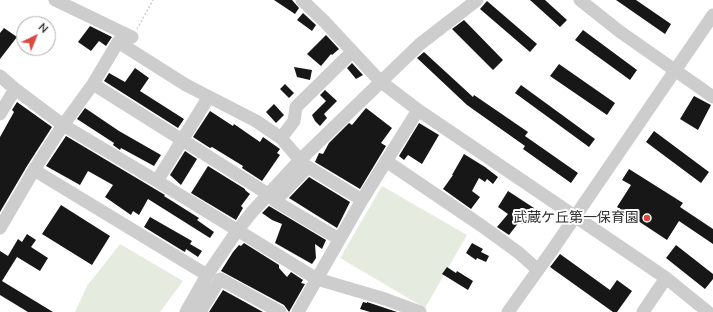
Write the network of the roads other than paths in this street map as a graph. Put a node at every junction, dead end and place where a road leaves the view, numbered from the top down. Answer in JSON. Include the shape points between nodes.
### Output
{"nodes":[{"id":1,"x":56,"y":0,"type":"edge"},
{"id":2,"x":302,"y":0,"type":"edge"},
{"id":3,"x":477,"y":0,"type":"edge"},
{"id":4,"x":580,"y":0,"type":"edge"},
{"id":5,"x":713,"y":15,"type":"edge"},
{"id":6,"x":132,"y":37,"type":"road end"},
{"id":7,"x":352,"y":52,"type":"junction"},
{"id":8,"x":676,"y":70,"type":"junction"},
{"id":9,"x":0,"y":76,"type":"edge"},
{"id":10,"x":380,"y":81,"type":"junction"},
{"id":11,"x":93,"y":84,"type":"junction"},
{"id":12,"x":14,"y":89,"type":"junction"},
{"id":13,"x":713,"y":97,"type":"edge"},
{"id":14,"x":208,"y":98,"type":"junction"},
{"id":15,"x":418,"y":110,"type":"junction"},
{"id":16,"x":0,"y":114,"type":"edge"},
{"id":17,"x":63,"y":125,"type":"junction"},
{"id":18,"x":281,"y":138,"type":"junction"},
{"id":19,"x":182,"y":140,"type":"junction"},
{"id":20,"x":300,"y":160,"type":"junction"},
{"id":21,"x":386,"y":161,"type":"junction"},
{"id":22,"x":34,"y":170,"type":"junction"},
{"id":23,"x":157,"y":181,"type":"junction"},
{"id":24,"x":268,"y":194,"type":"junction"},
{"id":25,"x":362,"y":200,"type":"junction"},
{"id":26,"x":575,"y":216,"type":"junction"},
{"id":27,"x":0,"y":228,"type":"edge"},
{"id":28,"x":237,"y":231,"type":"junction"},
{"id":29,"x":340,"y":239,"type":"junction"},
{"id":30,"x":538,"y":270,"type":"junction"},
{"id":31,"x":207,"y":275,"type":"junction"},
{"id":32,"x":666,"y":278,"type":"junction"},
{"id":33,"x":317,"y":279,"type":"junction"},
{"id":34,"x":709,"y":308,"type":"edge"},
{"id":35,"x":186,"y":312,"type":"edge"},
{"id":36,"x":200,"y":312,"type":"edge"},
{"id":37,"x":280,"y":312,"type":"edge"},
{"id":38,"x":298,"y":312,"type":"edge"},
{"id":39,"x":420,"y":312,"type":"edge"},
{"id":40,"x":508,"y":312,"type":"edge"},
{"id":41,"x":643,"y":312,"type":"edge"}],
"edges":[{"from":1,"to":6,"type":"street"},
{"from":2,"to":7,"type":"street"},
{"from":3,"to":10,"type":"street","via":[[420,44]]},
{"from":4,"to":8,"type":"street","via":[[619,31]]},
{"from":5,"to":8,"type":"street"},
{"from":7,"to":10,"type":"street"},
{"from":7,"to":18,"type":"street","via":[[296,107],[294,121]]},
{"from":8,"to":13,"type":"street"},
{"from":8,"to":26,"type":"street"},
{"from":9,"to":12,"type":"street"},
{"from":10,"to":15,"type":"street"},
{"from":10,"to":20,"type":"street"},
{"from":11,"to":14,"type":"street","via":[[118,42]]},
{"from":11,"to":17,"type":"street"},
{"from":11,"to":19,"type":"street"},
{"from":12,"to":16,"type":"street"},
{"from":12,"to":17,"type":"street"},
{"from":14,"to":18,"type":"street","via":[[256,121]]},
{"from":14,"to":19,"type":"street"},
{"from":15,"to":21,"type":"street"},
{"from":15,"to":26,"type":"street"},
{"from":17,"to":22,"type":"street"},
{"from":17,"to":23,"type":"street"},
{"from":18,"to":20,"type":"street"},
{"from":19,"to":23,"type":"street"},
{"from":19,"to":24,"type":"street"},
{"from":20,"to":24,"type":"street"},
{"from":21,"to":25,"type":"street"},
{"from":21,"to":30,"type":"street","via":[[520,253]]},
{"from":22,"to":27,"type":"street"},
{"from":22,"to":31,"type":"street"},
{"from":23,"to":28,"type":"street"},
{"from":24,"to":28,"type":"street"},
{"from":25,"to":29,"type":"street"},
{"from":25,"to":29,"type":"street","via":[[308,167],[275,201]]},
{"from":26,"to":30,"type":"street"},
{"from":26,"to":32,"type":"street"},
{"from":28,"to":31,"type":"street"},
{"from":28,"to":33,"type":"street"},
{"from":29,"to":33,"type":"street"},
{"from":30,"to":40,"type":"street"},
{"from":31,"to":35,"type":"street"},
{"from":32,"to":34,"type":"street"},
{"from":32,"to":41,"type":"street"},
{"from":33,"to":38,"type":"street"},
{"from":33,"to":39,"type":"street"},
{"from":36,"to":37,"type":"street","via":[[220,279]]}]}
